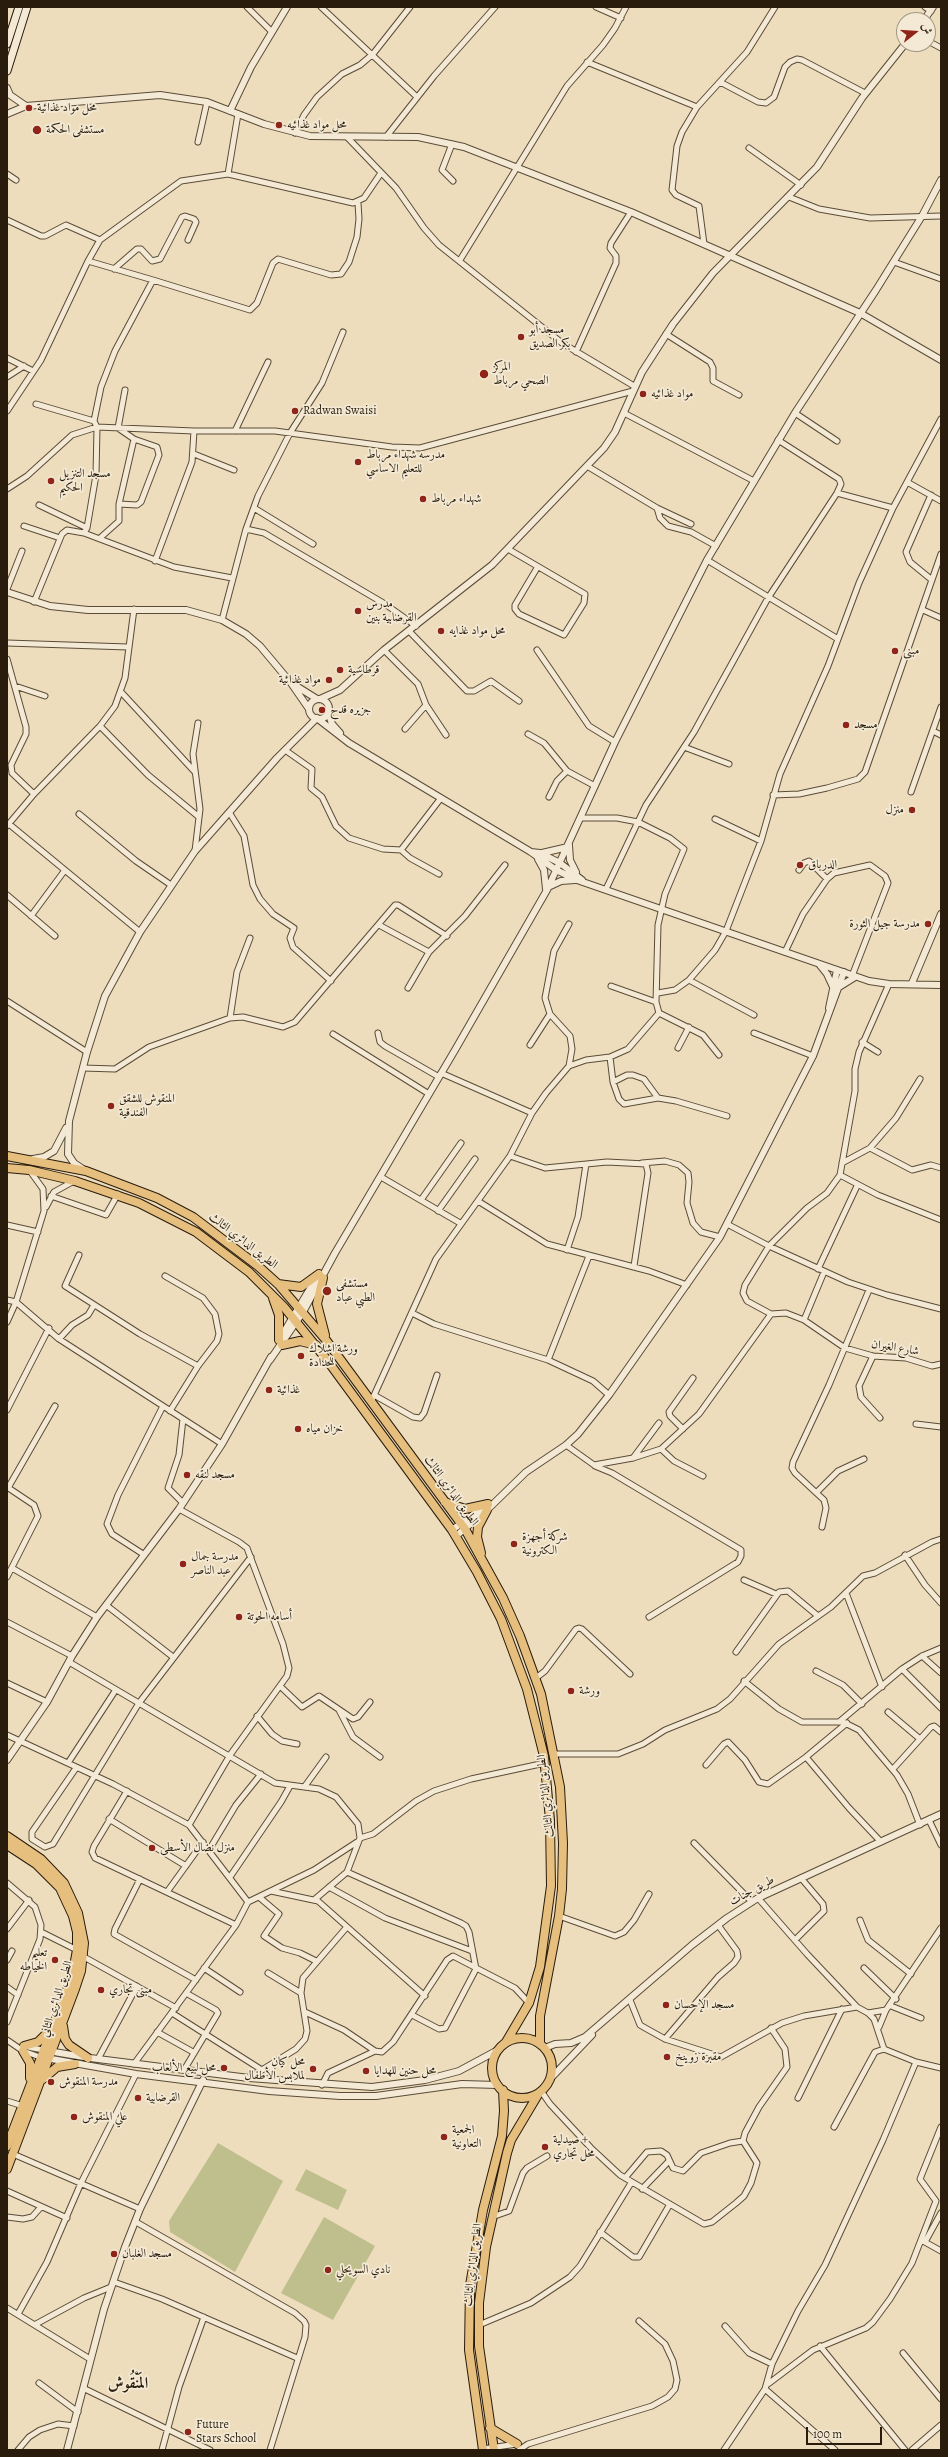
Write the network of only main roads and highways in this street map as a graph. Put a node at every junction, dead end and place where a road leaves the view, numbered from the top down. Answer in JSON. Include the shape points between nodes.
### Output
{"nodes":[{"id":1,"x":19,"y":7,"type":"edge"},
{"id":2,"x":27,"y":7,"type":"edge"},
{"id":3,"x":7,"y":44,"type":"edge"},
{"id":4,"x":7,"y":71,"type":"edge"},
{"id":5,"x":7,"y":1156,"type":"edge"},
{"id":6,"x":7,"y":1168,"type":"edge"},
{"id":7,"x":278,"y":1284,"type":"junction"},
{"id":8,"x":271,"y":1294,"type":"junction"},
{"id":9,"x":326,"y":1340,"type":"junction"},
{"id":10,"x":316,"y":1346,"type":"junction"},
{"id":11,"x":445,"y":1502,"type":"junction"},
{"id":12,"x":484,"y":1563,"type":"junction"},
{"id":13,"x":7,"y":1836,"type":"edge"},
{"id":14,"x":7,"y":1845,"type":"edge"},
{"id":15,"x":64,"y":2021,"type":"junction"},
{"id":16,"x":52,"y":2028,"type":"junction"},
{"id":17,"x":506,"y":2042,"type":"junction"},
{"id":18,"x":542,"y":2046,"type":"junction"},
{"id":19,"x":88,"y":2058,"type":"road end"},
{"id":20,"x":75,"y":2064,"type":"road end"},
{"id":21,"x":38,"y":2086,"type":"junction"},
{"id":22,"x":29,"y":2088,"type":"junction"},
{"id":23,"x":501,"y":2088,"type":"junction"},
{"id":24,"x":540,"y":2092,"type":"junction"},
{"id":25,"x":7,"y":2146,"type":"edge"},
{"id":26,"x":7,"y":2169,"type":"edge"},
{"id":27,"x":490,"y":2428,"type":"junction"},
{"id":28,"x":494,"y":2449,"type":"edge"},
{"id":29,"x":519,"y":2449,"type":"edge"},
{"id":30,"x":483,"y":2450,"type":"edge"}],
"edges":[{"from":1,"to":3,"type":"main road"},
{"from":2,"to":4,"type":"main road"},
{"from":5,"to":7,"type":"main road","name":"الطريق الدائري الثالث","via":[[86,1171],[157,1198],[193,1217]]},
{"from":6,"to":8,"type":"main road","name":"الطريق الدائري الثالث","via":[[29,1170],[75,1181],[118,1194],[146,1206],[196,1232],[249,1272]]},
{"from":7,"to":9,"type":"main road","name":"الطريق الدائري الثالث"},
{"from":7,"to":9,"type":"main road","via":[[301,1287],[321,1276],[317,1304]]},
{"from":8,"to":10,"type":"main road","name":"الطريق الدائري الثالث"},
{"from":8,"to":10,"type":"main road","via":[[279,1315],[281,1342],[300,1341]]},
{"from":9,"to":11,"type":"main road","name":"الطريق الدائري الثالث","via":[[372,1399]]},
{"from":10,"to":17,"type":"main road","name":"الطريق الدائري الثالث","via":[[454,1533],[494,1605],[514,1650],[535,1715],[545,1763],[552,1840],[551,1893],[540,1967],[529,2003]]},
{"from":11,"to":12,"type":"main road","name":"الطريق الدائري الثالث"},
{"from":11,"to":12,"type":"main road","via":[[465,1510],[487,1507],[478,1527]]},
{"from":12,"to":18,"type":"main road","name":"الطريق الدائري الثالث","via":[[520,1636],[536,1678],[555,1754],[563,1824],[560,1916],[540,2016]]},
{"from":13,"to":15,"type":"main road","name":"الطريق الدائري الثاني","via":[[41,1859],[64,1883],[78,1913],[84,1957]]},
{"from":14,"to":16,"type":"main road","name":"الطريق الدائري الثاني","via":[[36,1864],[60,1888],[73,1916],[77,1950],[72,1977]]},
{"from":15,"to":19,"type":"main road","via":[[65,2039],[74,2050]]},
{"from":15,"to":21,"type":"main road","name":"الطريق الدائري الثاني"},
{"from":16,"to":22,"type":"main road","name":"الطريق الدائري الثاني"},
{"from":16,"to":22,"type":"main road","via":[[38,2042],[23,2048],[31,2069]]},
{"from":17,"to":18,"type":"main road","via":[[527,2038]]},
{"from":17,"to":23,"type":"main road","via":[[498,2050],[492,2071]]},
{"from":18,"to":24,"type":"main road","via":[[552,2066],[550,2079]]},
{"from":20,"to":21,"type":"main road","via":[[51,2070]]},
{"from":21,"to":26,"type":"main road","name":"الطريق الدائري الثاني"},
{"from":22,"to":25,"type":"main road","name":"الطريق الدائري الثاني"},
{"from":23,"to":24,"type":"main road","via":[[512,2096],[523,2098]]},
{"from":23,"to":30,"type":"main road","name":"الطريق الدائري الثالث","via":[[504,2111],[502,2136],[483,2210],[470,2285],[469,2350]]},
{"from":24,"to":27,"type":"main road","name":"الطريق الدائري الثالث","via":[[511,2140],[486,2247],[479,2325],[481,2364]]},
{"from":27,"to":28,"type":"main road","name":"الطريق الدائري الثالث"},
{"from":27,"to":29,"type":"main road"}]}
